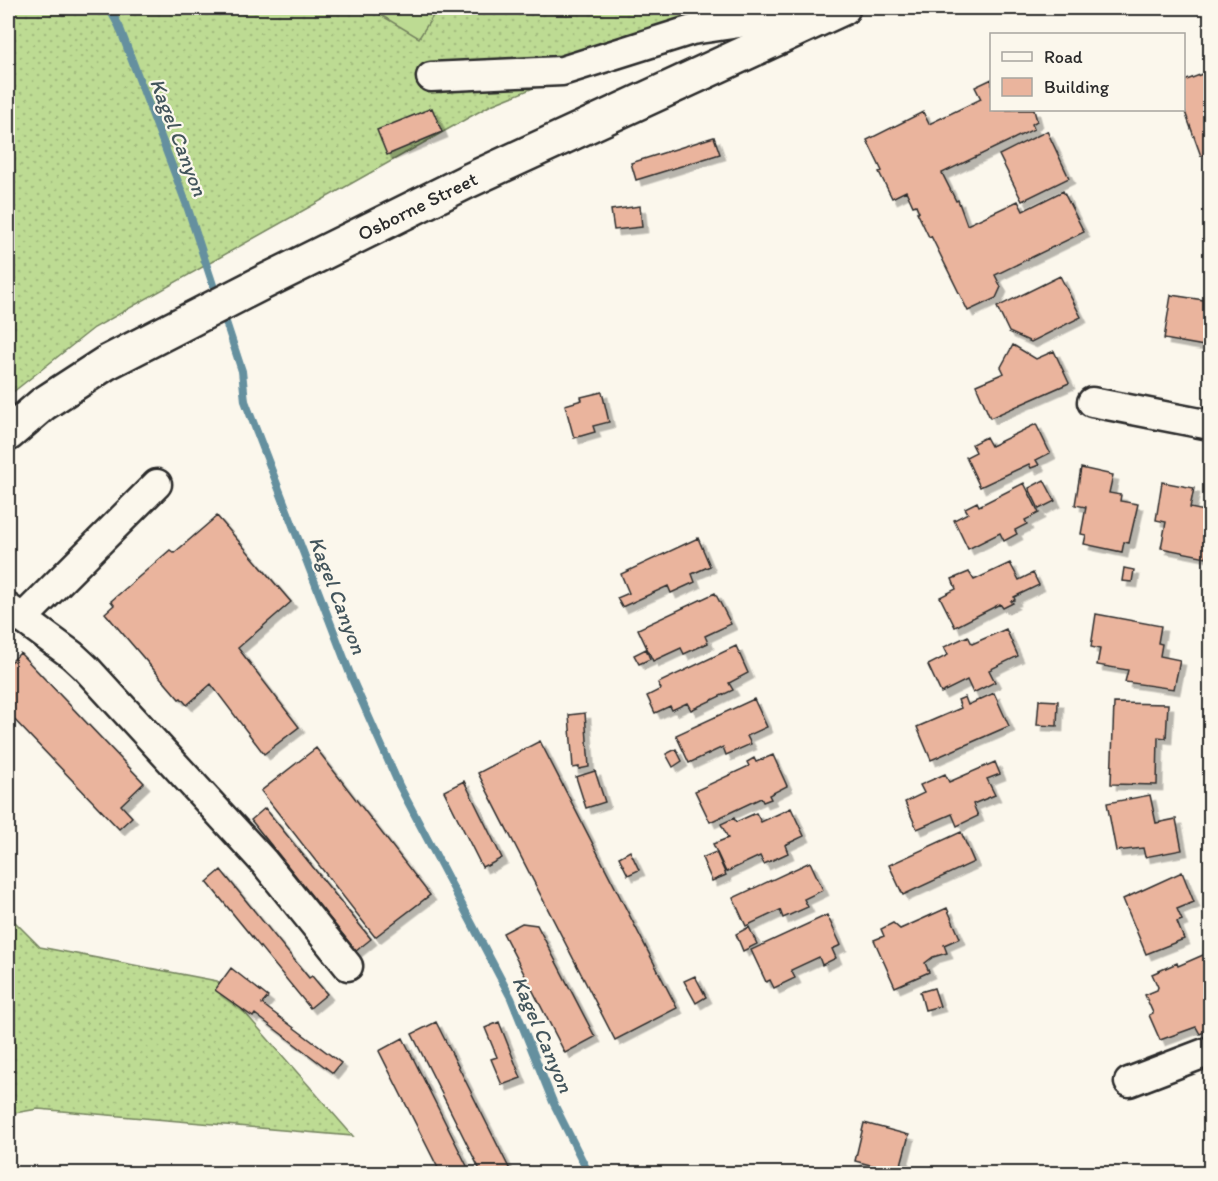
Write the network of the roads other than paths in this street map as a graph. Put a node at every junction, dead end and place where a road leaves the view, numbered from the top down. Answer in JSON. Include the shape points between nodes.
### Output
{"nodes":[{"id":1,"x":843,"y":8,"type":"edge"},
{"id":2,"x":808,"y":24,"type":"junction"},
{"id":3,"x":431,"y":77,"type":"dead end"},
{"id":4,"x":1092,"y":402,"type":"dead end"},
{"id":5,"x":1210,"y":425,"type":"edge"},
{"id":6,"x":8,"y":434,"type":"edge"},
{"id":7,"x":157,"y":484,"type":"dead end"},
{"id":8,"x":15,"y":614,"type":"edge"},
{"id":9,"x":348,"y":966,"type":"dead end"},
{"id":10,"x":1210,"y":1051,"type":"edge"},
{"id":11,"x":1129,"y":1082,"type":"dead end"}],
"edges":[{"from":1,"to":2,"type":"main road","name":"Osborne Street"},
{"from":2,"to":3,"type":"street","via":[[746,22],[692,30],[562,71]]},
{"from":2,"to":6,"type":"main road","name":"Osborne Street","via":[[468,181],[174,328],[106,363],[44,404]]},
{"from":4,"to":5,"type":"street"},
{"from":7,"to":8,"type":"street"},
{"from":8,"to":9,"type":"street","via":[[86,668],[264,861]]},
{"from":10,"to":11,"type":"street"}]}
